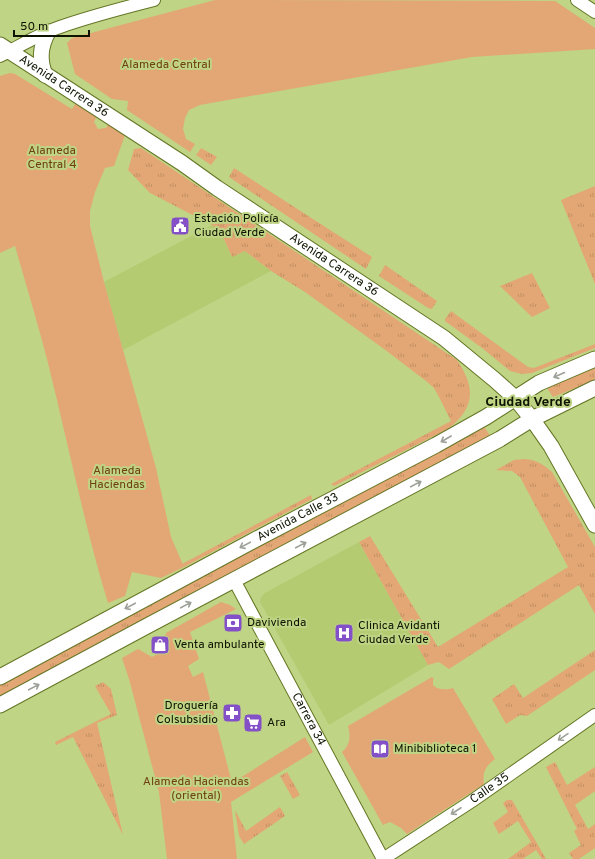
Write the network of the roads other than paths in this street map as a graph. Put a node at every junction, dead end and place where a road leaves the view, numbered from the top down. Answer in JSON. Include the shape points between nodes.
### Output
{"nodes":[{"id":1,"x":154,"y":0,"type":"edge"},
{"id":2,"x":578,"y":0,"type":"edge"},
{"id":3,"x":124,"y":4,"type":"edge"},
{"id":4,"x":595,"y":12,"type":"edge"},
{"id":5,"x":48,"y":32,"type":"junction"},
{"id":6,"x":3,"y":51,"type":"edge"},
{"id":7,"x":45,"y":75,"type":"junction"},
{"id":8,"x":595,"y":359,"type":"edge"},
{"id":9,"x":595,"y":388,"type":"edge"},
{"id":10,"x":515,"y":398,"type":"junction"},
{"id":11,"x":532,"y":419,"type":"junction"},
{"id":12,"x":595,"y":525,"type":"edge"},
{"id":13,"x":234,"y":580,"type":"junction"},
{"id":14,"x":0,"y":677,"type":"edge"},
{"id":15,"x":0,"y":705,"type":"edge"},
{"id":16,"x":595,"y":714,"type":"edge"},
{"id":17,"x":383,"y":859,"type":"edge"}],
"edges":[{"from":1,"to":3,"type":"street"},
{"from":2,"to":4,"type":"street"},
{"from":3,"to":5,"type":"street"},
{"from":5,"to":6,"type":"street"},
{"from":5,"to":7,"type":"main road","via":[[40,57]]},
{"from":6,"to":7,"type":"main road","name":"Avenida Carrera 36"},
{"from":7,"to":10,"type":"main road","name":"Avenida Carrera 36","via":[[444,338]]},
{"from":8,"to":10,"type":"main road","name":"Avenida Calle 33","one_way":true,"via":[[539,383]]},
{"from":9,"to":11,"type":"main road"},
{"from":10,"to":11,"type":"main road","name":"Avenida Carrera 36"},
{"from":10,"to":14,"type":"main road","name":"Avenida Calle 33","one_way":true,"via":[[436,445]]},
{"from":11,"to":12,"type":"main road","name":"Avenida Carrera 36","via":[[558,458]]},
{"from":13,"to":11,"type":"main road","one_way":true,"via":[[500,439]]},
{"from":15,"to":13,"type":"main road","one_way":true},
{"from":13,"to":17,"type":"street","name":"Carrera 34"},
{"from":16,"to":17,"type":"street","name":"Calle 35","one_way":true}]}
